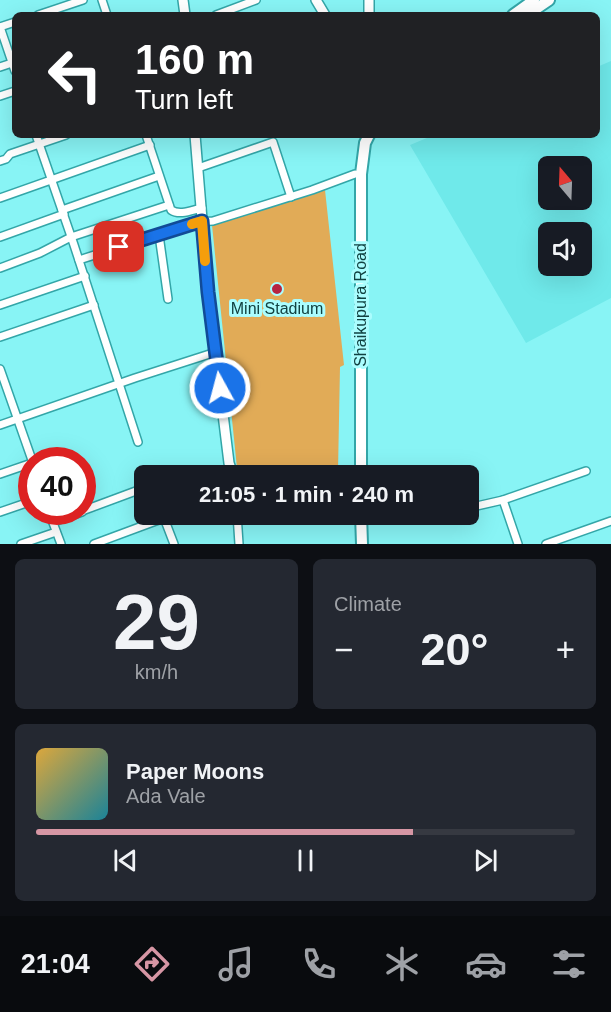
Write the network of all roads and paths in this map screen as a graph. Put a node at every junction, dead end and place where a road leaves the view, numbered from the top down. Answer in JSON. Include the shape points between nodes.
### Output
{"nodes":[{"id":1,"x":83,"y":0,"type":"edge"},
{"id":2,"x":256,"y":0,"type":"edge"},
{"id":3,"x":534,"y":0,"type":"edge"},
{"id":4,"x":549,"y":0,"type":"edge"},
{"id":5,"x":47,"y":12,"type":"edge"},
{"id":6,"x":224,"y":12,"type":"edge"},
{"id":7,"x":517,"y":12,"type":"edge"},
{"id":8,"x":531,"y":12,"type":"edge"},
{"id":9,"x":0,"y":27,"type":"edge"},
{"id":10,"x":12,"y":58,"type":"edge"},
{"id":11,"x":37,"y":138,"type":"edge"},
{"id":12,"x":57,"y":138,"type":"edge"},
{"id":13,"x":147,"y":138,"type":"edge"},
{"id":14,"x":195,"y":138,"type":"edge"},
{"id":15,"x":361,"y":138,"type":"edge"},
{"id":16,"x":368,"y":138,"type":"edge"},
{"id":17,"x":40,"y":144,"type":"junction"},
{"id":18,"x":150,"y":145,"type":"junction"},
{"id":19,"x":0,"y":161,"type":"edge"},
{"id":20,"x":198,"y":168,"type":"junction"},
{"id":21,"x":355,"y":174,"type":"junction"},
{"id":22,"x":159,"y":176,"type":"junction"},
{"id":23,"x":52,"y":180,"type":"junction"},
{"id":24,"x":291,"y":197,"type":"junction"},
{"id":25,"x":0,"y":198,"type":"edge"},
{"id":26,"x":168,"y":205,"type":"junction"},
{"id":27,"x":202,"y":208,"type":"junction"},
{"id":28,"x":63,"y":212,"type":"junction"},
{"id":29,"x":202,"y":221,"type":"junction"},
{"id":30,"x":159,"y":235,"type":"junction"},
{"id":31,"x":0,"y":237,"type":"edge"},
{"id":32,"x":71,"y":237,"type":"junction"},
{"id":33,"x":79,"y":260,"type":"junction"},
{"id":34,"x":0,"y":268,"type":"edge"},
{"id":35,"x":84,"y":276,"type":"junction"},
{"id":36,"x":168,"y":299,"type":"dead end"},
{"id":37,"x":0,"y":305,"type":"edge"},
{"id":38,"x":94,"y":305,"type":"junction"},
{"id":39,"x":0,"y":337,"type":"edge"},
{"id":40,"x":216,"y":351,"type":"junction"},
{"id":41,"x":0,"y":369,"type":"edge"},
{"id":42,"x":119,"y":383,"type":"junction"},
{"id":43,"x":3,"y":386,"type":"edge"},
{"id":44,"x":17,"y":418,"type":"junction"},
{"id":45,"x":0,"y":424,"type":"edge"},
{"id":46,"x":138,"y":442,"type":"dead end"},
{"id":47,"x":27,"y":447,"type":"edge"},
{"id":48,"x":230,"y":465,"type":"edge"},
{"id":49,"x":355,"y":465,"type":"edge"},
{"id":50,"x":361,"y":465,"type":"edge"},
{"id":51,"x":18,"y":467,"type":"edge"},
{"id":52,"x":586,"y":471,"type":"dead end"},
{"id":53,"x":0,"y":474,"type":"edge"},
{"id":54,"x":134,"y":492,"type":"edge"},
{"id":55,"x":503,"y":500,"type":"junction"},
{"id":56,"x":479,"y":505,"type":"edge"},
{"id":57,"x":18,"y":506,"type":"edge"},
{"id":58,"x":96,"y":506,"type":"edge"},
{"id":59,"x":0,"y":513,"type":"edge"},
{"id":60,"x":611,"y":521,"type":"edge"},
{"id":61,"x":54,"y":525,"type":"edge"},
{"id":62,"x":238,"y":525,"type":"edge"},
{"id":63,"x":358,"y":525,"type":"edge"},
{"id":64,"x":360,"y":525,"type":"edge"},
{"id":65,"x":56,"y":532,"type":"junction"},
{"id":66,"x":21,"y":544,"type":"edge"},
{"id":67,"x":61,"y":544,"type":"edge"},
{"id":68,"x":94,"y":544,"type":"edge"},
{"id":69,"x":174,"y":544,"type":"edge"},
{"id":70,"x":239,"y":544,"type":"edge"},
{"id":71,"x":356,"y":544,"type":"edge"},
{"id":72,"x":362,"y":544,"type":"edge"},
{"id":73,"x":518,"y":544,"type":"edge"},
{"id":74,"x":546,"y":544,"type":"edge"}],
"edges":[{"from":1,"to":5,"type":"street"},
{"from":2,"to":6,"type":"street"},
{"from":3,"to":7,"type":"main road"},
{"from":4,"to":8,"type":"main road"},
{"from":9,"to":10,"type":"street"},
{"from":11,"to":17,"type":"street"},
{"from":12,"to":17,"type":"street"},
{"from":13,"to":18,"type":"street"},
{"from":14,"to":20,"type":"street"},
{"from":15,"to":21,"type":"main road","name":"Shaikupura Road"},
{"from":16,"to":50,"type":"main road","name":"Shaikupura Road","via":[[361,174]]},
{"from":17,"to":19,"type":"street"},
{"from":17,"to":23,"type":"street"},
{"from":18,"to":22,"type":"street"},
{"from":18,"to":23,"type":"street"},
{"from":20,"to":24,"type":"street","via":[[273,142]]},
{"from":20,"to":27,"type":"street"},
{"from":21,"to":24,"type":"street"},
{"from":21,"to":49,"type":"main road","name":"Shaikupura Road"},
{"from":22,"to":26,"type":"street"},
{"from":22,"to":28,"type":"street"},
{"from":23,"to":25,"type":"street"},
{"from":23,"to":28,"type":"street"},
{"from":24,"to":29,"type":"street"},
{"from":26,"to":27,"type":"street","via":[[177,213]]},
{"from":26,"to":32,"type":"street"},
{"from":27,"to":29,"type":"street"},
{"from":28,"to":31,"type":"street"},
{"from":28,"to":32,"type":"street"},
{"from":29,"to":30,"type":"street"},
{"from":29,"to":40,"type":"street"},
{"from":30,"to":33,"type":"street"},
{"from":30,"to":36,"type":"street"},
{"from":32,"to":33,"type":"street"},
{"from":32,"to":34,"type":"street"},
{"from":33,"to":35,"type":"street"},
{"from":35,"to":37,"type":"street"},
{"from":35,"to":38,"type":"street"},
{"from":38,"to":39,"type":"street"},
{"from":38,"to":42,"type":"street"},
{"from":40,"to":42,"type":"street"},
{"from":40,"to":48,"type":"street"},
{"from":41,"to":43,"type":"street"},
{"from":42,"to":44,"type":"street"},
{"from":42,"to":46,"type":"street"},
{"from":43,"to":44,"type":"street"},
{"from":44,"to":45,"type":"street"},
{"from":44,"to":47,"type":"street"},
{"from":51,"to":53,"type":"street"},
{"from":52,"to":55,"type":"street"},
{"from":54,"to":58,"type":"street"},
{"from":55,"to":56,"type":"street"},
{"from":55,"to":73,"type":"street"},
{"from":57,"to":59,"type":"street"},
{"from":60,"to":74,"type":"street"},
{"from":61,"to":65,"type":"street"},
{"from":62,"to":70,"type":"street"},
{"from":63,"to":71,"type":"main road"},
{"from":64,"to":72,"type":"main road"},
{"from":65,"to":66,"type":"street"},
{"from":65,"to":67,"type":"street"},
{"from":68,"to":69,"type":"street","via":[[164,518]]}]}
